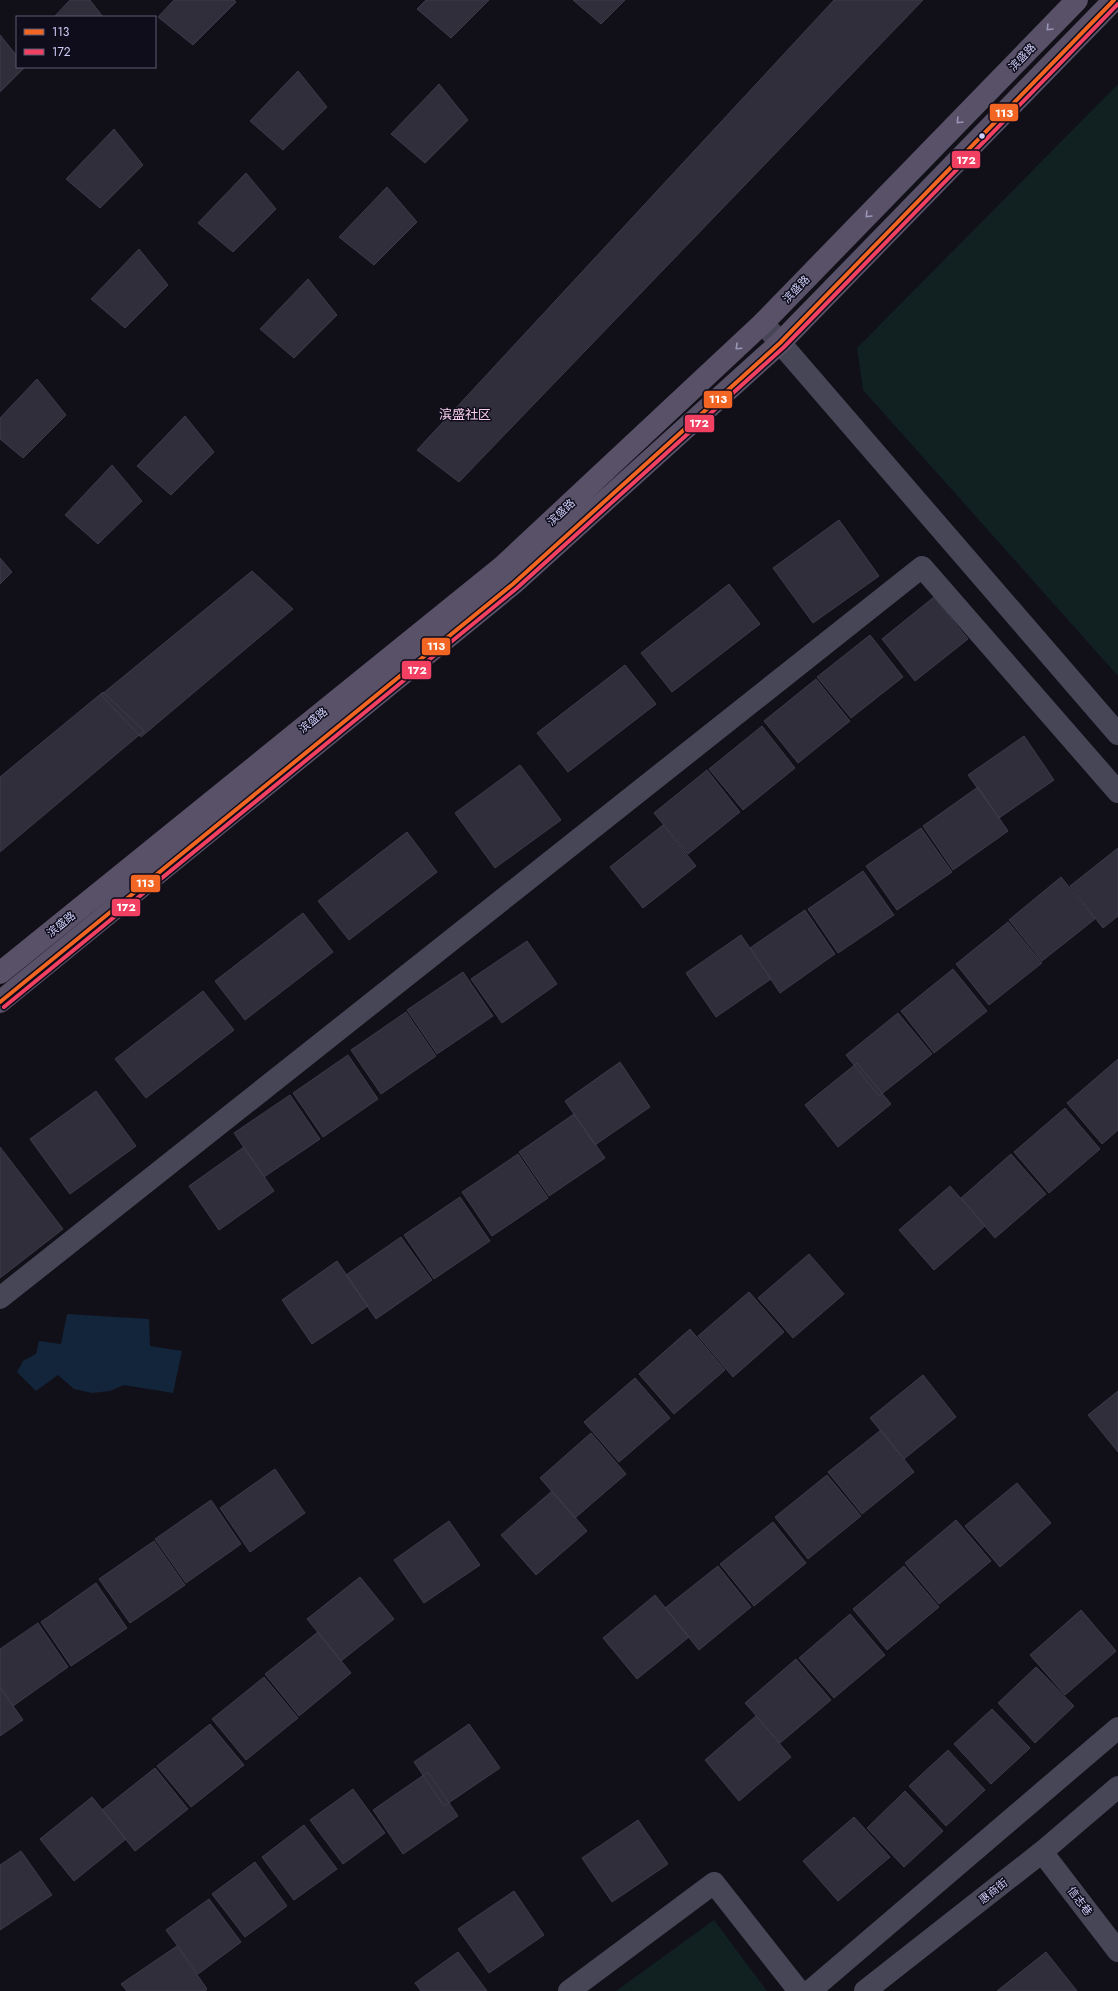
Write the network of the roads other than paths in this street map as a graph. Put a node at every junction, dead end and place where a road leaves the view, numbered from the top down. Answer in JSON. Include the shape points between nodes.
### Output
{"nodes":[{"id":1,"x":1076,"y":0,"type":"edge"},
{"id":2,"x":1114,"y":0,"type":"edge"},
{"id":3,"x":763,"y":324,"type":"junction"},
{"id":4,"x":780,"y":342,"type":"junction"},
{"id":5,"x":1118,"y":734,"type":"edge"},
{"id":6,"x":1118,"y":792,"type":"edge"},
{"id":7,"x":0,"y":973,"type":"edge"},
{"id":8,"x":0,"y":1002,"type":"edge"},
{"id":9,"x":0,"y":1298,"type":"edge"},
{"id":10,"x":1118,"y":1728,"type":"edge"},
{"id":11,"x":1118,"y":1788,"type":"edge"},
{"id":12,"x":1042,"y":1852,"type":"junction"},
{"id":13,"x":1118,"y":1951,"type":"edge"},
{"id":14,"x":569,"y":1991,"type":"edge"},
{"id":15,"x":799,"y":1991,"type":"edge"},
{"id":16,"x":810,"y":1991,"type":"edge"},
{"id":17,"x":865,"y":1991,"type":"edge"}],
"edges":[{"from":1,"to":3,"type":"main road","name":"滨盛路","one_way":true},
{"from":2,"to":4,"type":"main road"},
{"from":3,"to":4,"type":"street"},
{"from":3,"to":7,"type":"main road","name":"滨盛路","one_way":true,"via":[[503,566]]},
{"from":4,"to":5,"type":"street"},
{"from":4,"to":8,"type":"main road","via":[[512,584]]},
{"from":6,"to":9,"type":"street","via":[[922,567]]},
{"from":10,"to":16,"type":"street"},
{"from":11,"to":12,"type":"street","name":"惠商街"},
{"from":12,"to":13,"type":"street","name":"信志巷"},
{"from":12,"to":17,"type":"street","name":"惠商街"},
{"from":14,"to":15,"type":"street","via":[[714,1883]]}]}
